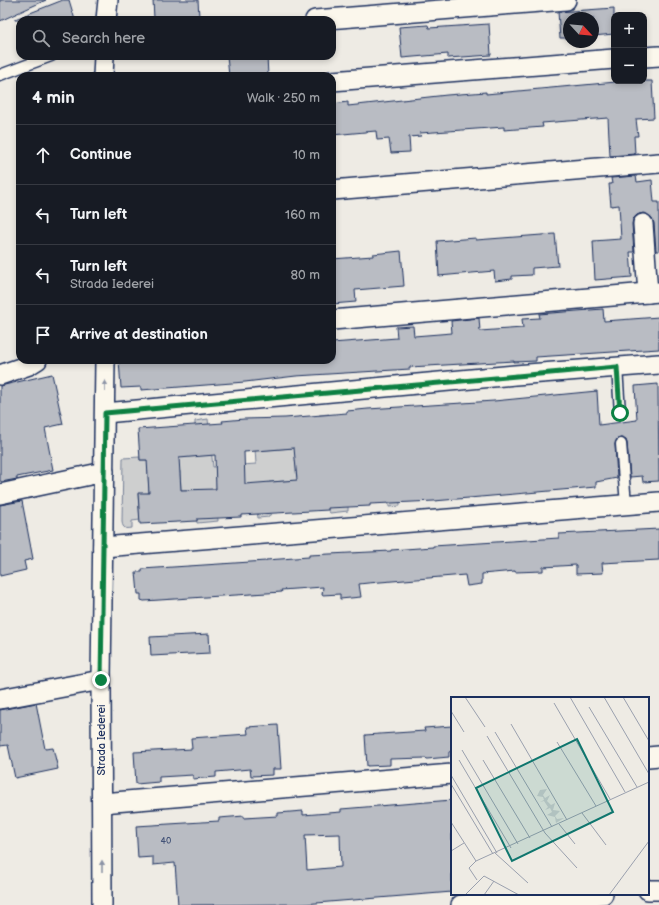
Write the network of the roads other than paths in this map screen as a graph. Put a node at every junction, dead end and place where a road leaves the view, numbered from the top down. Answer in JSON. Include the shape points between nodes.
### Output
{"nodes":[{"id":1,"x":108,"y":0,"type":"edge"},
{"id":2,"x":566,"y":0,"type":"edge"},
{"id":3,"x":106,"y":16,"type":"edge"},
{"id":4,"x":336,"y":18,"type":"edge"},
{"id":5,"x":659,"y":56,"type":"edge"},
{"id":6,"x":647,"y":57,"type":"edge"},
{"id":7,"x":611,"y":59,"type":"edge"},
{"id":8,"x":40,"y":60,"type":"edge"},
{"id":9,"x":104,"y":60,"type":"edge"},
{"id":10,"x":103,"y":72,"type":"edge"},
{"id":11,"x":0,"y":74,"type":"edge"},
{"id":12,"x":336,"y":81,"type":"edge"},
{"id":13,"x":659,"y":163,"type":"edge"},
{"id":14,"x":336,"y":190,"type":"edge"},
{"id":15,"x":643,"y":224,"type":"dead end"},
{"id":16,"x":654,"y":293,"type":"edge"},
{"id":17,"x":336,"y":320,"type":"edge"},
{"id":18,"x":31,"y":364,"type":"edge"},
{"id":19,"x":105,"y":364,"type":"edge"},
{"id":20,"x":659,"y":364,"type":"edge"},
{"id":21,"x":617,"y":367,"type":"junction"},
{"id":22,"x":0,"y":375,"type":"edge"},
{"id":23,"x":105,"y":413,"type":"junction"},
{"id":24,"x":620,"y":413,"type":"dead end"},
{"id":25,"x":621,"y":444,"type":"dead end"},
{"id":26,"x":104,"y":472,"type":"junction"},
{"id":27,"x":0,"y":494,"type":"edge"},
{"id":28,"x":659,"y":502,"type":"edge"},
{"id":29,"x":626,"y":504,"type":"junction"},
{"id":30,"x":103,"y":547,"type":"junction"},
{"id":31,"x":101,"y":680,"type":"junction"},
{"id":32,"x":0,"y":699,"type":"edge"},
{"id":33,"x":659,"y":756,"type":"edge"},
{"id":34,"x":649,"y":757,"type":"edge"},
{"id":35,"x":451,"y":774,"type":"edge"},
{"id":36,"x":102,"y":803,"type":"junction"},
{"id":37,"x":589,"y":895,"type":"edge"},
{"id":38,"x":102,"y":905,"type":"edge"},
{"id":39,"x":461,"y":905,"type":"edge"}],
"edges":[{"from":1,"to":3,"type":"street"},
{"from":2,"to":4,"type":"street"},
{"from":5,"to":6,"type":"street"},
{"from":7,"to":12,"type":"street"},
{"from":8,"to":11,"type":"lane"},
{"from":9,"to":10,"type":"street"},
{"from":13,"to":14,"type":"street"},
{"from":15,"to":16,"type":"street"},
{"from":16,"to":17,"type":"street"},
{"from":18,"to":22,"type":"street"},
{"from":23,"to":19,"type":"street","name":"Strada Iederei","one_way":true},
{"from":20,"to":21,"type":"street"},
{"from":21,"to":23,"type":"street"},
{"from":21,"to":24,"type":"lane"},
{"from":23,"to":26,"type":"street","name":"Strada Iederei"},
{"from":25,"to":29,"type":"lane"},
{"from":26,"to":27,"type":"street"},
{"from":26,"to":30,"type":"street","name":"Strada Iederei"},
{"from":28,"to":29,"type":"street"},
{"from":29,"to":30,"type":"street"},
{"from":30,"to":31,"type":"street","name":"Strada Iederei"},
{"from":31,"to":32,"type":"street"},
{"from":31,"to":36,"type":"street","name":"Strada Iederei"},
{"from":33,"to":34,"type":"street"},
{"from":35,"to":36,"type":"street"},
{"from":38,"to":36,"type":"street","name":"Strada Iederei","one_way":true},
{"from":37,"to":39,"type":"street"}]}
